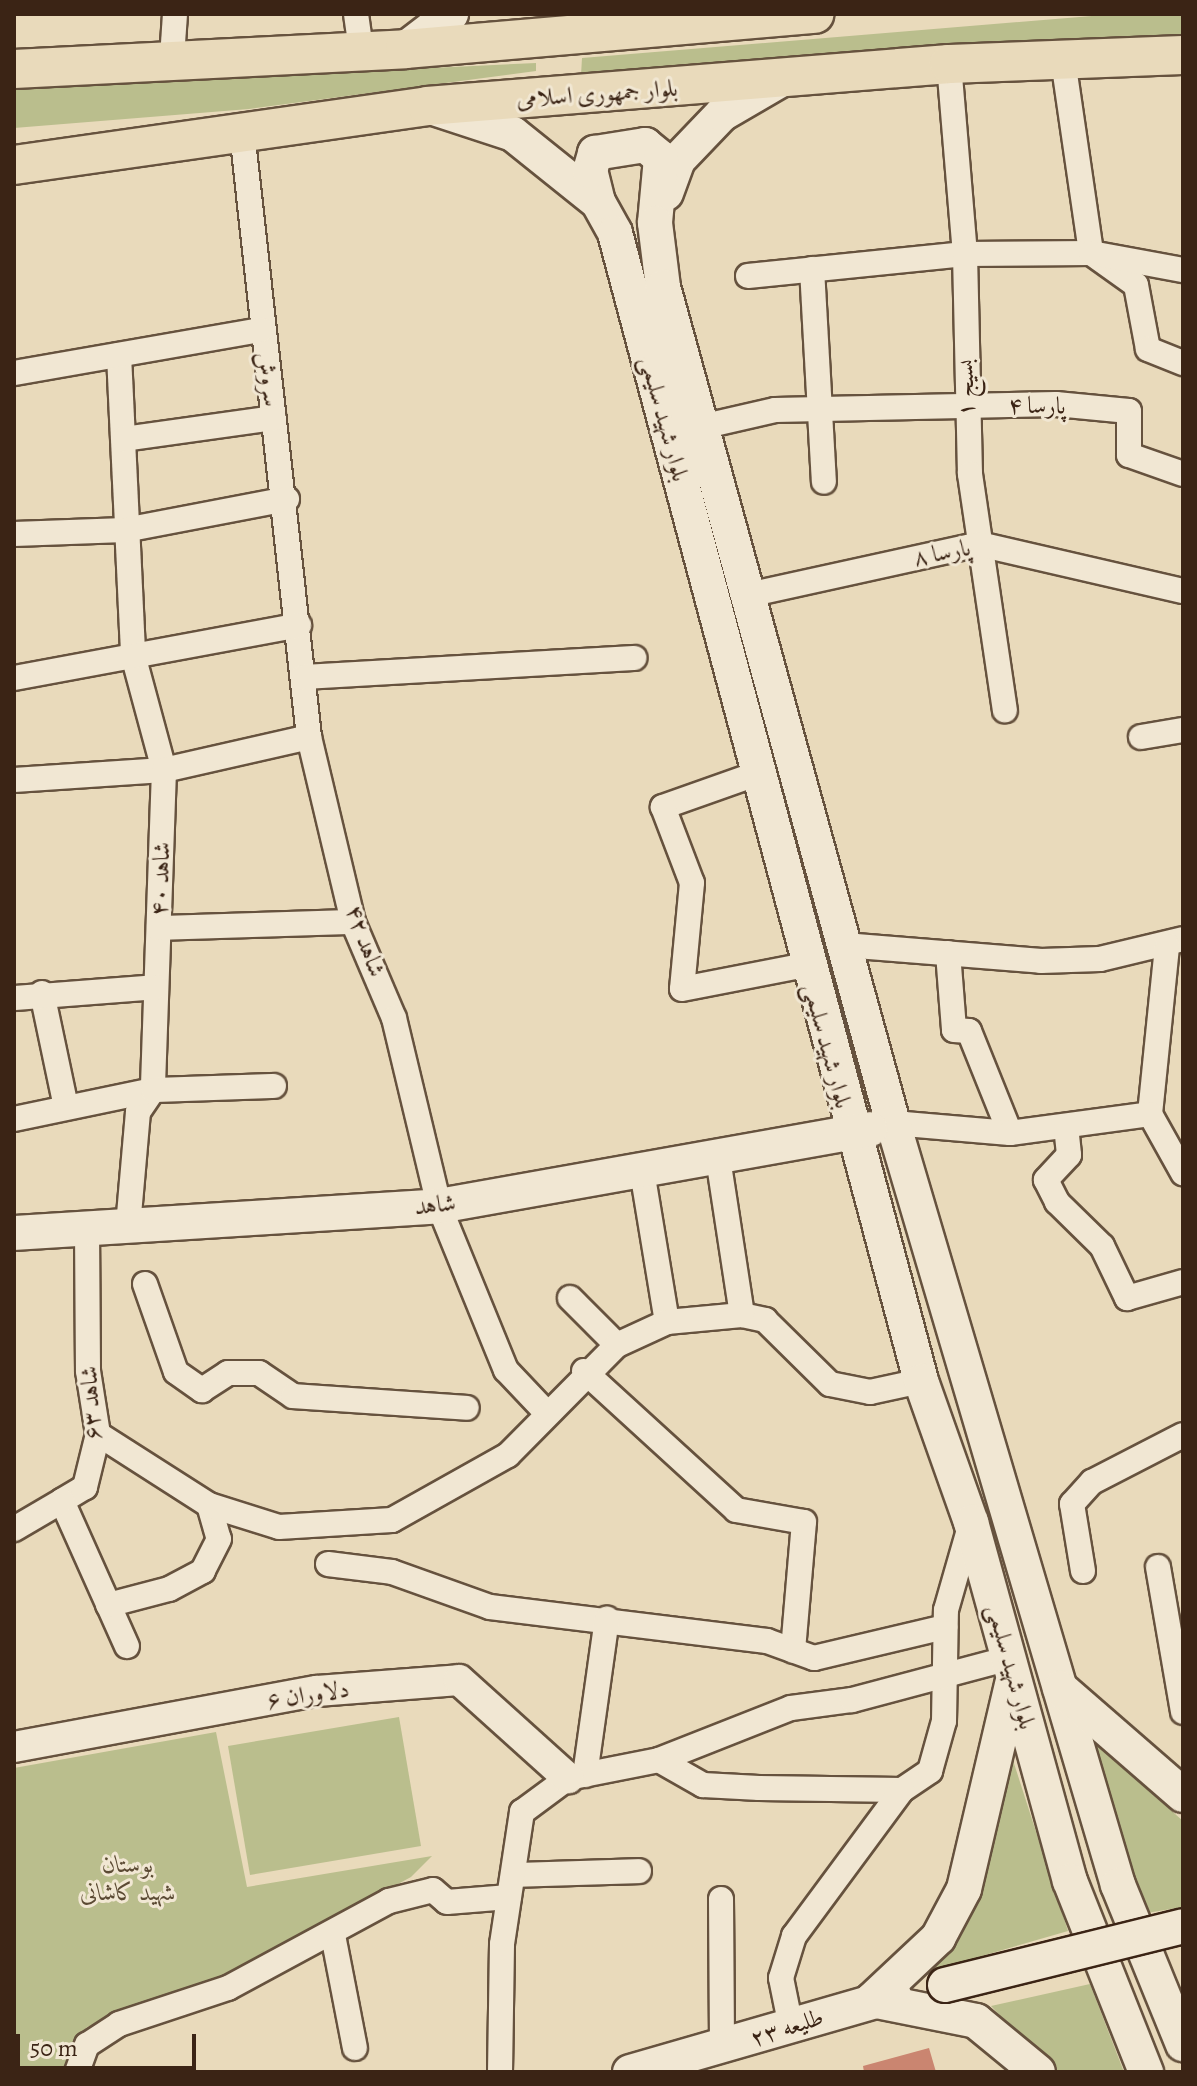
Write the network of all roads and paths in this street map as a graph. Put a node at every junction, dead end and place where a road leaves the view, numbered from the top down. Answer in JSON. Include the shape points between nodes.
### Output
{"nodes":[{"id":1,"x":175,"y":14,"type":"edge"},
{"id":2,"x":356,"y":14,"type":"edge"},
{"id":3,"x":451,"y":14,"type":"edge"},
{"id":4,"x":815,"y":14,"type":"edge"},
{"id":5,"x":704,"y":18,"type":"edge"},
{"id":6,"x":405,"y":49,"type":"junction"},
{"id":7,"x":361,"y":51,"type":"junction"},
{"id":8,"x":1183,"y":55,"type":"edge"},
{"id":9,"x":172,"y":58,"type":"junction"},
{"id":10,"x":1063,"y":60,"type":"junction"},
{"id":11,"x":949,"y":64,"type":"junction"},
{"id":12,"x":14,"y":69,"type":"edge"},
{"id":13,"x":779,"y":81,"type":"junction"},
{"id":14,"x":427,"y":106,"type":"junction"},
{"id":15,"x":242,"y":132,"type":"junction"},
{"id":16,"x":14,"y":165,"type":"edge"},
{"id":17,"x":598,"y":202,"type":"junction"},
{"id":18,"x":655,"y":223,"type":"junction"},
{"id":19,"x":1091,"y":253,"type":"junction"},
{"id":20,"x":965,"y":254,"type":"junction"},
{"id":21,"x":812,"y":269,"type":"junction"},
{"id":22,"x":1183,"y":270,"type":"edge"},
{"id":23,"x":748,"y":276,"type":"dead end"},
{"id":24,"x":261,"y":330,"type":"junction"},
{"id":25,"x":119,"y":355,"type":"junction"},
{"id":26,"x":1183,"y":363,"type":"edge"},
{"id":27,"x":14,"y":373,"type":"edge"},
{"id":28,"x":965,"y":406,"type":"junction"},
{"id":29,"x":819,"y":410,"type":"junction"},
{"id":30,"x":274,"y":418,"type":"junction"},
{"id":31,"x":701,"y":427,"type":"junction"},
{"id":32,"x":124,"y":439,"type":"junction"},
{"id":33,"x":1183,"y":474,"type":"edge"},
{"id":34,"x":824,"y":482,"type":"dead end"},
{"id":35,"x":287,"y":499,"type":"junction"},
{"id":36,"x":125,"y":530,"type":"junction"},
{"id":37,"x":14,"y":534,"type":"edge"},
{"id":38,"x":979,"y":544,"type":"junction"},
{"id":39,"x":1183,"y":591,"type":"edge"},
{"id":40,"x":748,"y":595,"type":"junction"},
{"id":41,"x":299,"y":625,"type":"junction"},
{"id":42,"x":133,"y":655,"type":"junction"},
{"id":43,"x":634,"y":658,"type":"dead end"},
{"id":44,"x":303,"y":677,"type":"junction"},
{"id":45,"x":14,"y":678,"type":"edge"},
{"id":46,"x":1005,"y":710,"type":"dead end"},
{"id":47,"x":1183,"y":730,"type":"edge"},
{"id":48,"x":309,"y":737,"type":"junction"},
{"id":49,"x":1141,"y":737,"type":"dead end"},
{"id":50,"x":164,"y":770,"type":"junction"},
{"id":51,"x":756,"y":774,"type":"junction"},
{"id":52,"x":14,"y":780,"type":"edge"},
{"id":53,"x":353,"y":922,"type":"junction"},
{"id":54,"x":159,"y":928,"type":"junction"},
{"id":55,"x":1175,"y":943,"type":"edge"},
{"id":56,"x":844,"y":945,"type":"junction"},
{"id":57,"x":948,"y":953,"type":"junction"},
{"id":58,"x":806,"y":965,"type":"junction"},
{"id":59,"x":156,"y":987,"type":"junction"},
{"id":60,"x":42,"y":993,"type":"junction"},
{"id":61,"x":14,"y":998,"type":"edge"},
{"id":62,"x":274,"y":1086,"type":"dead end"},
{"id":63,"x":153,"y":1090,"type":"junction"},
{"id":64,"x":66,"y":1107,"type":"junction"},
{"id":65,"x":1150,"y":1114,"type":"junction"},
{"id":66,"x":14,"y":1119,"type":"edge"},
{"id":67,"x":893,"y":1123,"type":"junction"},
{"id":68,"x":1066,"y":1126,"type":"junction"},
{"id":69,"x":1010,"y":1133,"type":"junction"},
{"id":70,"x":850,"y":1134,"type":"junction"},
{"id":71,"x":718,"y":1158,"type":"junction"},
{"id":72,"x":642,"y":1171,"type":"junction"},
{"id":73,"x":1183,"y":1173,"type":"edge"},
{"id":74,"x":439,"y":1206,"type":"junction"},
{"id":75,"x":128,"y":1226,"type":"junction"},
{"id":76,"x":87,"y":1228,"type":"junction"},
{"id":77,"x":14,"y":1233,"type":"edge"},
{"id":78,"x":1183,"y":1282,"type":"edge"},
{"id":79,"x":145,"y":1284,"type":"dead end"},
{"id":80,"x":570,"y":1298,"type":"dead end"},
{"id":81,"x":742,"y":1315,"type":"junction"},
{"id":82,"x":667,"y":1322,"type":"junction"},
{"id":83,"x":617,"y":1345,"type":"junction"},
{"id":84,"x":584,"y":1371,"type":"junction"},
{"id":85,"x":921,"y":1381,"type":"junction"},
{"id":86,"x":467,"y":1408,"type":"dead end"},
{"id":87,"x":544,"y":1410,"type":"junction"},
{"id":88,"x":98,"y":1434,"type":"junction"},
{"id":89,"x":1183,"y":1435,"type":"edge"},
{"id":90,"x":62,"y":1501,"type":"junction"},
{"id":91,"x":209,"y":1505,"type":"junction"},
{"id":92,"x":971,"y":1522,"type":"junction"},
{"id":93,"x":14,"y":1529,"type":"edge"},
{"id":94,"x":328,"y":1564,"type":"dead end"},
{"id":95,"x":1158,"y":1567,"type":"dead end"},
{"id":96,"x":1083,"y":1571,"type":"dead end"},
{"id":97,"x":108,"y":1605,"type":"junction"},
{"id":98,"x":607,"y":1619,"type":"junction"},
{"id":99,"x":945,"y":1627,"type":"junction"},
{"id":100,"x":127,"y":1646,"type":"dead end"},
{"id":101,"x":793,"y":1651,"type":"junction"},
{"id":102,"x":1012,"y":1667,"type":"junction"},
{"id":103,"x":945,"y":1673,"type":"junction"},
{"id":104,"x":1058,"y":1686,"type":"junction"},
{"id":105,"x":1183,"y":1712,"type":"edge"},
{"id":106,"x":14,"y":1747,"type":"edge"},
{"id":107,"x":659,"y":1760,"type":"junction"},
{"id":108,"x":577,"y":1776,"type":"junction"},
{"id":109,"x":902,"y":1790,"type":"junction"},
{"id":110,"x":1183,"y":1795,"type":"edge"},
{"id":111,"x":639,"y":1871,"type":"dead end"},
{"id":112,"x":511,"y":1886,"type":"junction"},
{"id":113,"x":721,"y":1899,"type":"dead end"},
{"id":114,"x":1183,"y":1926,"type":"edge"},
{"id":115,"x":333,"y":1935,"type":"junction"},
{"id":116,"x":872,"y":2000,"type":"junction"},
{"id":117,"x":791,"y":2027,"type":"junction"},
{"id":118,"x":1183,"y":2044,"type":"edge"},
{"id":119,"x":355,"y":2048,"type":"dead end"},
{"id":120,"x":722,"y":2049,"type":"junction"},
{"id":121,"x":77,"y":2072,"type":"edge"},
{"id":122,"x":500,"y":2072,"type":"edge"},
{"id":123,"x":630,"y":2072,"type":"edge"},
{"id":124,"x":1038,"y":2072,"type":"edge"},
{"id":125,"x":1146,"y":2072,"type":"edge"}],
"edges":[{"from":1,"to":9,"type":"street"},
{"from":2,"to":7,"type":"street"},
{"from":3,"to":6,"type":"main road"},
{"from":4,"to":5,"type":"main road"},
{"from":5,"to":6,"type":"main road"},
{"from":6,"to":7,"type":"main road"},
{"from":7,"to":9,"type":"main road"},
{"from":8,"to":10,"type":"main road","name":"بلوار جمهوری اسلامی"},
{"from":9,"to":12,"type":"main road"},
{"from":10,"to":11,"type":"main road","name":"بلوار جمهوری اسلامی"},
{"from":10,"to":19,"type":"street"},
{"from":11,"to":13,"type":"main road","name":"بلوار جمهوری اسلامی"},
{"from":11,"to":20,"type":"street","name":"بسیج ۱"},
{"from":13,"to":14,"type":"main road","name":"بلوار جمهوری اسلامی"},
{"from":13,"to":18,"type":"main road","via":[[722,114],[678,160]]},
{"from":14,"to":15,"type":"main road","name":"بلوار جمهوری اسلامی"},
{"from":14,"to":17,"type":"main road","name":"بلوار شهید سلیمی","via":[[513,134]]},
{"from":15,"to":16,"type":"main road","name":"بلوار جمهوری اسلامی"},
{"from":15,"to":24,"type":"street","name":"سروش"},
{"from":17,"to":18,"type":"main road","via":[[590,171],[595,153],[645,145],[661,158]]},
{"from":17,"to":51,"type":"main road","name":"بلوار شهید سلیمی","via":[[615,233]]},
{"from":18,"to":31,"type":"main road","name":"بلوار شهید سلیمی","via":[[663,287]]},
{"from":19,"to":20,"type":"street"},
{"from":19,"to":22,"type":"street"},
{"from":19,"to":26,"type":"street","via":[[1136,285],[1148,349]]},
{"from":20,"to":21,"type":"street"},
{"from":20,"to":28,"type":"street","name":"بسیج ۱"},
{"from":21,"to":23,"type":"street"},
{"from":21,"to":29,"type":"street"},
{"from":24,"to":25,"type":"street"},
{"from":24,"to":30,"type":"street","name":"سروش"},
{"from":25,"to":27,"type":"street"},
{"from":25,"to":32,"type":"street","name":"شاهد ۴۰"},
{"from":28,"to":29,"type":"street","name":"پارسا ۴"},
{"from":28,"to":33,"type":"street","name":"پارسا ۴","via":[[1129,411],[1129,455]]},
{"from":28,"to":38,"type":"street","name":"بسیج ۱"},
{"from":29,"to":31,"type":"street","name":"پارسا ۴","via":[[775,410]]},
{"from":29,"to":34,"type":"street"},
{"from":30,"to":32,"type":"street"},
{"from":30,"to":35,"type":"street","name":"سروش"},
{"from":31,"to":40,"type":"main road","name":"بلوار شهید سلیمی"},
{"from":32,"to":36,"type":"street","name":"شاهد ۴۰"},
{"from":35,"to":36,"type":"street"},
{"from":35,"to":41,"type":"street","name":"سروش"},
{"from":36,"to":37,"type":"street"},
{"from":36,"to":42,"type":"street","name":"شاهد ۴۰"},
{"from":38,"to":39,"type":"street","name":"پارسا ۸"},
{"from":38,"to":40,"type":"street","name":"پارسا ۸"},
{"from":38,"to":46,"type":"street","name":"بسیج ۱"},
{"from":40,"to":56,"type":"main road","name":"بلوار شهید سلیمی"},
{"from":41,"to":42,"type":"street"},
{"from":41,"to":44,"type":"street","name":"شاهد ۴۲"},
{"from":42,"to":45,"type":"street"},
{"from":42,"to":50,"type":"street","name":"شاهد ۴۰"},
{"from":43,"to":44,"type":"street"},
{"from":44,"to":48,"type":"street","name":"شاهد ۴۲"},
{"from":47,"to":49,"type":"street"},
{"from":48,"to":50,"type":"street"},
{"from":48,"to":53,"type":"street","name":"شاهد ۴۲"},
{"from":50,"to":52,"type":"street"},
{"from":50,"to":54,"type":"street","name":"شاهد ۴۰"},
{"from":51,"to":58,"type":"main road","name":"بلوار شهید سلیمی"},
{"from":51,"to":58,"type":"street","via":[[663,807],[692,883],[682,989]]},
{"from":53,"to":54,"type":"street"},
{"from":53,"to":74,"type":"street","name":"شاهد ۴۲","via":[[394,1018]]},
{"from":54,"to":59,"type":"street","name":"شاهد ۴۰"},
{"from":55,"to":57,"type":"street","via":[[1041,961]]},
{"from":55,"to":65,"type":"street"},
{"from":56,"to":57,"type":"street"},
{"from":56,"to":67,"type":"main road","name":"بلوار شهید سلیمی"},
{"from":57,"to":69,"type":"street","via":[[954,1030],[969,1031]]},
{"from":58,"to":70,"type":"main road","name":"بلوار شهید سلیمی"},
{"from":59,"to":60,"type":"street"},
{"from":59,"to":63,"type":"street","name":"شاهد ۴۰"},
{"from":60,"to":61,"type":"street"},
{"from":60,"to":64,"type":"street"},
{"from":62,"to":63,"type":"street"},
{"from":63,"to":64,"type":"street"},
{"from":63,"to":75,"type":"street","name":"شاهد ۴۰","via":[[138,1112]]},
{"from":64,"to":66,"type":"street"},
{"from":65,"to":68,"type":"street"},
{"from":65,"to":73,"type":"street"},
{"from":67,"to":69,"type":"street"},
{"from":67,"to":70,"type":"main road","name":"شاهد"},
{"from":67,"to":104,"type":"main road","name":"بلوار شهید سلیمی"},
{"from":68,"to":69,"type":"street"},
{"from":68,"to":78,"type":"street","via":[[1069,1155],[1046,1180],[1057,1202],[1102,1246],[1127,1298]]},
{"from":70,"to":71,"type":"main road","name":"شاهد"},
{"from":70,"to":85,"type":"main road","name":"بلوار شهید سلیمی"},
{"from":71,"to":72,"type":"main road","name":"شاهد"},
{"from":71,"to":81,"type":"street"},
{"from":72,"to":74,"type":"main road","name":"شاهد"},
{"from":72,"to":82,"type":"street"},
{"from":74,"to":75,"type":"main road","name":"شاهد"},
{"from":74,"to":87,"type":"street","name":"شاهد ۴۲","via":[[506,1370]]},
{"from":75,"to":76,"type":"main road","name":"شاهد"},
{"from":76,"to":77,"type":"main road","name":"شاهد"},
{"from":76,"to":88,"type":"street","name":"شاهد ۶۳","via":[[88,1371]]},
{"from":79,"to":86,"type":"street","via":[[176,1372],[202,1390],[228,1373],[259,1373],[293,1396]]},
{"from":80,"to":83,"type":"street"},
{"from":81,"to":82,"type":"street"},
{"from":81,"to":85,"type":"street","via":[[765,1320],[830,1384],[870,1392]]},
{"from":82,"to":83,"type":"street"},
{"from":83,"to":84,"type":"street"},
{"from":84,"to":87,"type":"street"},
{"from":84,"to":101,"type":"street","via":[[736,1510],[804,1522]]},
{"from":85,"to":92,"type":"main road","name":"بلوار شهید سلیمی"},
{"from":87,"to":91,"type":"street","via":[[508,1455],[392,1520],[279,1527]]},
{"from":88,"to":90,"type":"street","name":"شاهد ۶۳","via":[[85,1487]]},
{"from":88,"to":91,"type":"street"},
{"from":89,"to":96,"type":"street","via":[[1092,1482],[1072,1504]]},
{"from":90,"to":93,"type":"street","name":"شاهد ۶۳"},
{"from":90,"to":97,"type":"street"},
{"from":91,"to":97,"type":"street","via":[[219,1539],[203,1571],[169,1589]]},
{"from":92,"to":99,"type":"street"},
{"from":92,"to":102,"type":"main road","name":"بلوار شهید سلیمی"},
{"from":94,"to":98,"type":"street","via":[[392,1572],[490,1607]]},
{"from":95,"to":105,"type":"street"},
{"from":97,"to":100,"type":"street"},
{"from":98,"to":101,"type":"street"},
{"from":98,"to":108,"type":"street"},
{"from":99,"to":101,"type":"street","via":[[814,1658]]},
{"from":99,"to":103,"type":"street"},
{"from":102,"to":103,"type":"street"},
{"from":102,"to":116,"type":"main road","via":[[964,1889],[938,1938]]},
{"from":102,"to":125,"type":"main road","name":"بلوار شهید سلیمی","via":[[1070,1881]]},
{"from":103,"to":107,"type":"street","via":[[852,1700],[791,1708]]},
{"from":103,"to":109,"type":"street","via":[[944,1721],[930,1771]]},
{"from":104,"to":110,"type":"main road"},
{"from":104,"to":118,"type":"main road","name":"بلوار شهید سلیمی","via":[[1118,1885]]},
{"from":106,"to":108,"type":"street","name":"دلاوران ۶","via":[[317,1691],[459,1680]]},
{"from":107,"to":108,"type":"street"},
{"from":107,"to":109,"type":"street","via":[[703,1785]]},
{"from":108,"to":112,"type":"street","via":[[522,1812]]},
{"from":109,"to":117,"type":"street","via":[[794,1936],[781,1978]]},
{"from":111,"to":112,"type":"street"},
{"from":112,"to":115,"type":"street","via":[[447,1902],[433,1890],[389,1901]]},
{"from":112,"to":122,"type":"street"},
{"from":113,"to":120,"type":"street"},
{"from":114,"to":116,"type":"main road","name":"طلیعه ۲۳","bridge":true},
{"from":115,"to":119,"type":"street"},
{"from":115,"to":121,"type":"street","via":[[228,1988],[119,2024],[87,2045]]},
{"from":116,"to":117,"type":"main road","name":"طلیعه ۲۳"},
{"from":116,"to":124,"type":"main road","via":[[976,2021]]},
{"from":117,"to":120,"type":"main road","name":"طلیعه ۲۳"},
{"from":120,"to":123,"type":"main road","name":"طلیعه ۲۳"}]}
